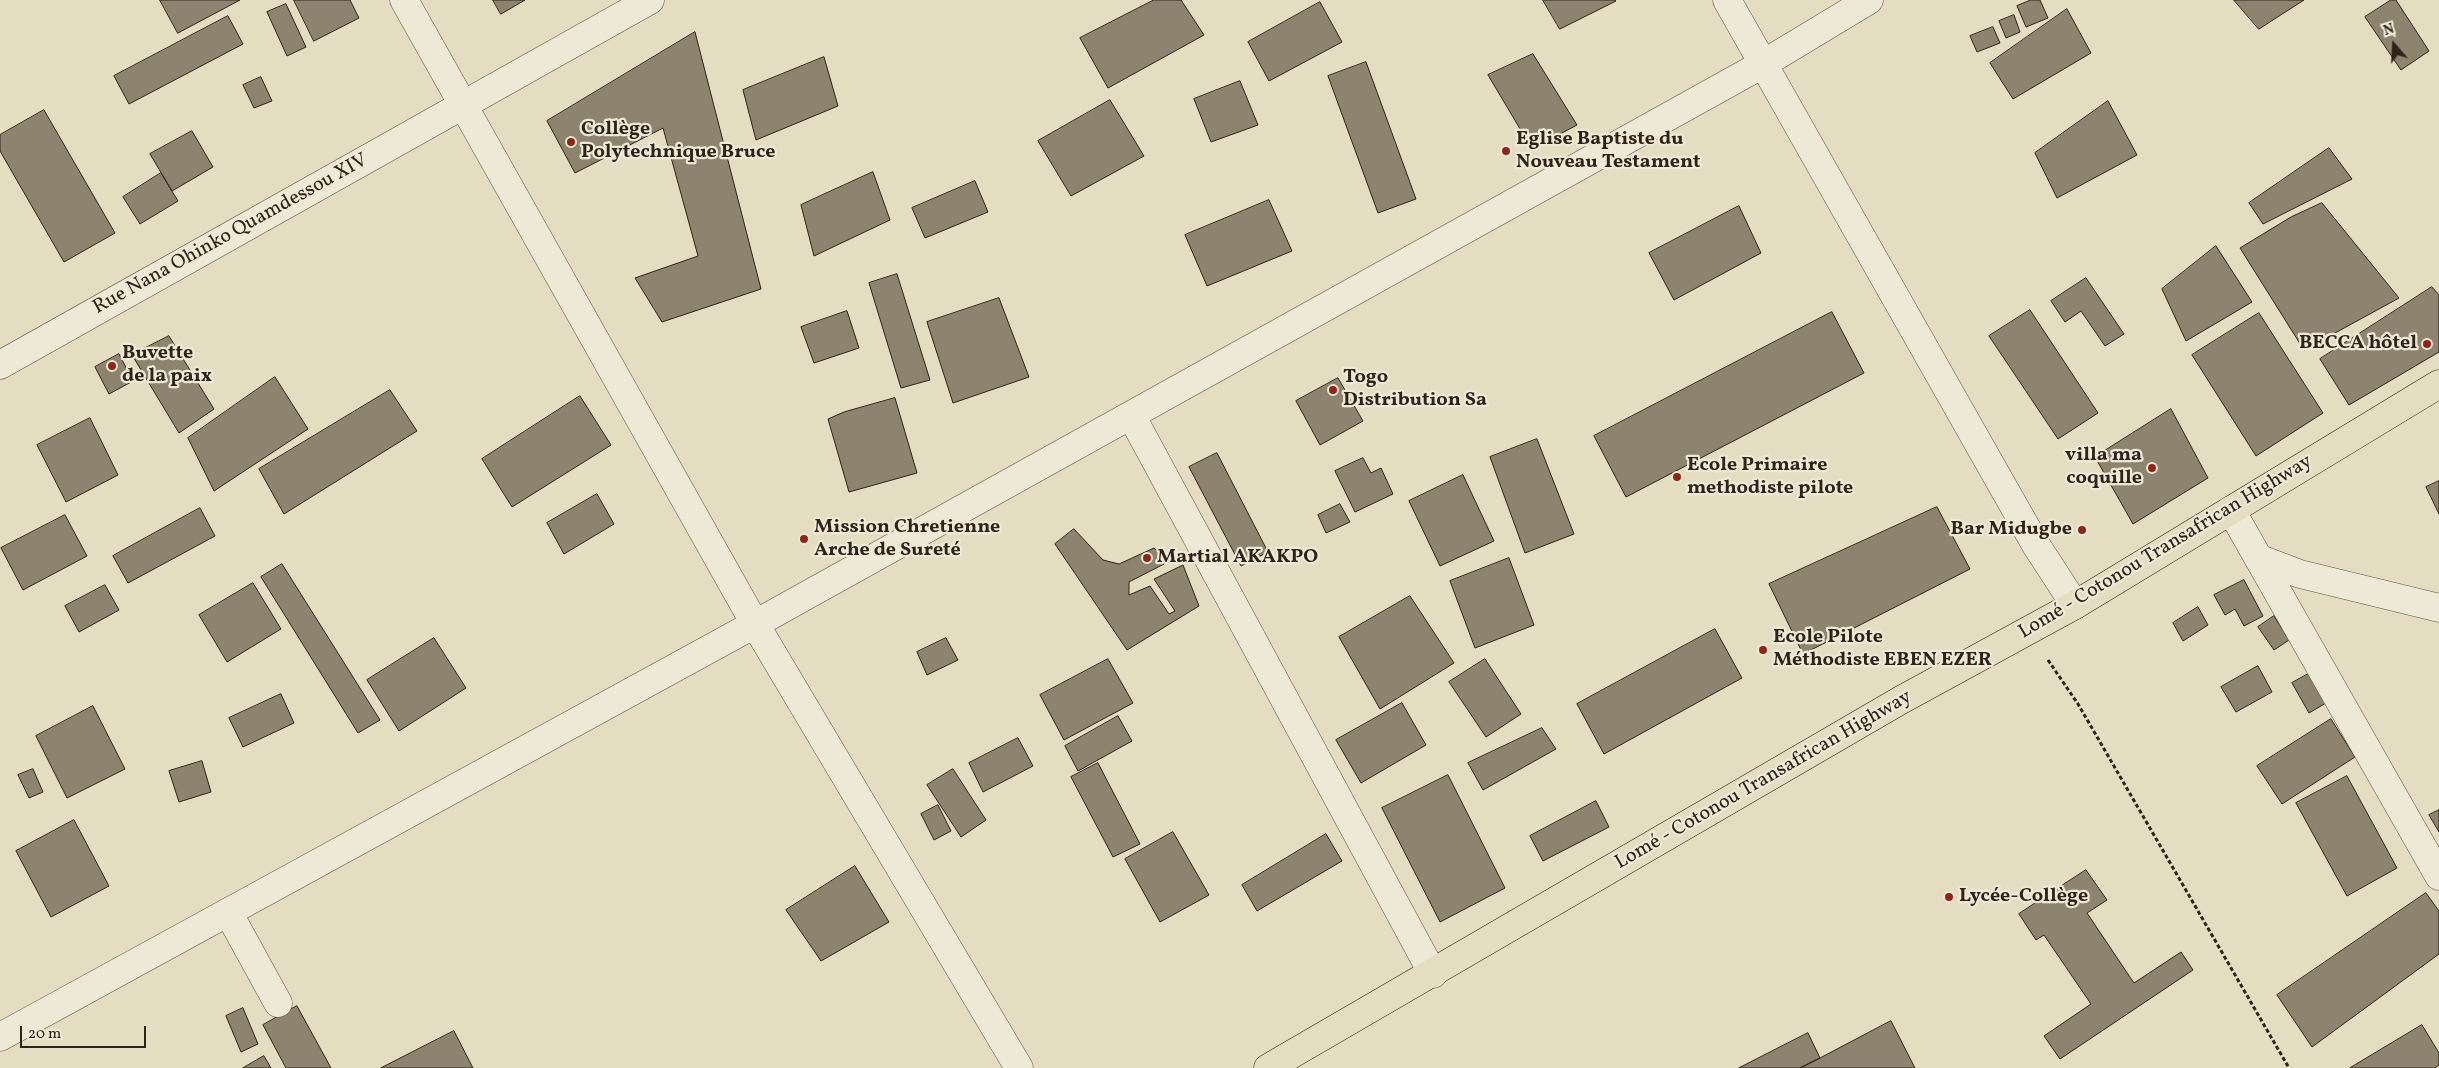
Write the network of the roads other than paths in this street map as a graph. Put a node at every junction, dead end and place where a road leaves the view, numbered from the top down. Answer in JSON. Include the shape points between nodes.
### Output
{"nodes":[{"id":1,"x":404,"y":0,"type":"edge"},
{"id":2,"x":650,"y":0,"type":"edge"},
{"id":3,"x":1727,"y":0,"type":"edge"},
{"id":4,"x":1869,"y":0,"type":"edge"},
{"id":5,"x":1763,"y":64,"type":"junction"},
{"id":6,"x":462,"y":106,"type":"junction"},
{"id":7,"x":0,"y":365,"type":"edge"},
{"id":8,"x":2439,"y":384,"type":"edge"},
{"id":9,"x":1132,"y":415,"type":"junction"},
{"id":10,"x":2231,"y":510,"type":"junction"},
{"id":11,"x":2258,"y":558,"type":"junction"},
{"id":12,"x":2075,"y":605,"type":"junction"},
{"id":13,"x":2439,"y":608,"type":"edge"},
{"id":14,"x":754,"y":624,"type":"junction"},
{"id":15,"x":2439,"y":876,"type":"edge"},
{"id":16,"x":228,"y":912,"type":"junction"},
{"id":17,"x":1433,"y":974,"type":"junction"},
{"id":18,"x":278,"y":1003,"type":"dead end"},
{"id":19,"x":0,"y":1037,"type":"edge"},
{"id":20,"x":1019,"y":1068,"type":"edge"},
{"id":21,"x":1268,"y":1068,"type":"edge"}],
"edges":[{"from":1,"to":6,"type":"street"},
{"from":2,"to":6,"type":"street","name":"Rue Nana Ohinko Quamdessou XIV"},
{"from":3,"to":5,"type":"street"},
{"from":4,"to":5,"type":"street"},
{"from":5,"to":9,"type":"street"},
{"from":5,"to":12,"type":"street","via":[[2036,546]]},
{"from":6,"to":7,"type":"street","name":"Rue Nana Ohinko Quamdessou XIV"},
{"from":6,"to":14,"type":"street"},
{"from":8,"to":10,"type":"highway","name":"Lomé - Cotonou Transafrican Highway"},
{"from":9,"to":14,"type":"street"},
{"from":9,"to":17,"type":"street"},
{"from":10,"to":11,"type":"street"},
{"from":10,"to":12,"type":"highway","name":"Lomé - Cotonou Transafrican Highway"},
{"from":11,"to":13,"type":"street","via":[[2300,574]]},
{"from":11,"to":15,"type":"street"},
{"from":12,"to":17,"type":"highway","name":"Lomé - Cotonou Transafrican Highway","via":[[1901,700]]},
{"from":14,"to":16,"type":"street"},
{"from":14,"to":20,"type":"street"},
{"from":16,"to":18,"type":"street"},
{"from":16,"to":19,"type":"street"},
{"from":17,"to":21,"type":"highway","name":"Lomé - Cotonou Transafrican Highway"}]}
